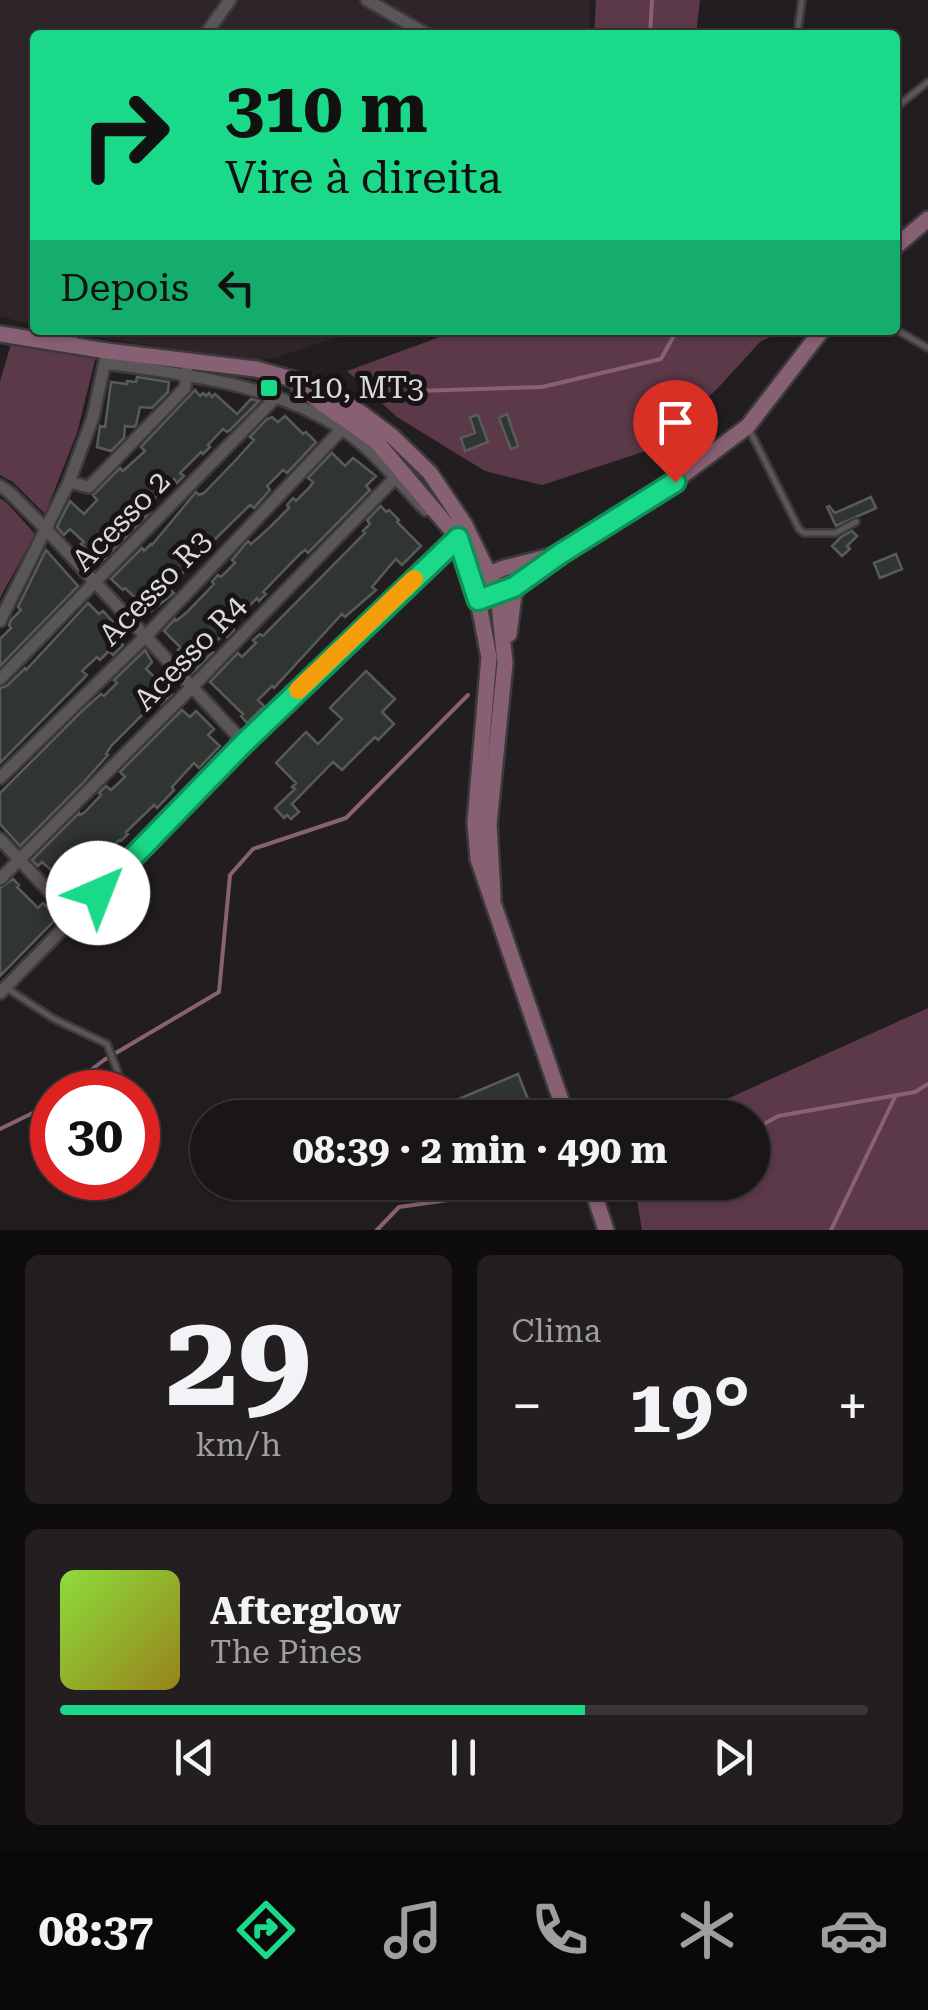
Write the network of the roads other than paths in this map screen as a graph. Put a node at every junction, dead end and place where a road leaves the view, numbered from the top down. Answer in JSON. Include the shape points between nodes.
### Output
{"nodes":[{"id":1,"x":230,"y":0,"type":"edge"},
{"id":2,"x":367,"y":0,"type":"edge"},
{"id":3,"x":802,"y":0,"type":"edge"},
{"id":4,"x":209,"y":30,"type":"edge"},
{"id":5,"x":419,"y":30,"type":"edge"},
{"id":6,"x":799,"y":30,"type":"edge"},
{"id":7,"x":928,"y":82,"type":"edge"},
{"id":8,"x":900,"y":104,"type":"edge"},
{"id":9,"x":925,"y":226,"type":"edge"},
{"id":10,"x":900,"y":244,"type":"edge"},
{"id":11,"x":900,"y":332,"type":"edge"},
{"id":12,"x":0,"y":334,"type":"edge"},
{"id":13,"x":818,"y":335,"type":"edge"},
{"id":14,"x":71,"y":338,"type":"edge"},
{"id":15,"x":928,"y":348,"type":"edge"},
{"id":16,"x":106,"y":357,"type":"junction"},
{"id":17,"x":187,"y":368,"type":"junction"},
{"id":18,"x":256,"y":369,"type":"junction"},
{"id":19,"x":278,"y":376,"type":"junction"},
{"id":20,"x":250,"y":387,"type":"junction"},
{"id":21,"x":277,"y":396,"type":"junction"},
{"id":22,"x":748,"y":426,"type":"junction"},
{"id":23,"x":342,"y":429,"type":"junction"},
{"id":24,"x":372,"y":445,"type":"junction"},
{"id":25,"x":394,"y":478,"type":"junction"},
{"id":26,"x":68,"y":482,"type":"junction"},
{"id":27,"x":0,"y":486,"type":"edge"},
{"id":28,"x":856,"y":522,"type":"dead end"},
{"id":29,"x":46,"y":530,"type":"junction"},
{"id":30,"x":459,"y":531,"type":"junction"},
{"id":31,"x":560,"y":554,"type":"junction"},
{"id":32,"x":498,"y":571,"type":"junction"},
{"id":33,"x":473,"y":581,"type":"junction"},
{"id":34,"x":96,"y":584,"type":"junction"},
{"id":35,"x":514,"y":587,"type":"junction"},
{"id":36,"x":498,"y":592,"type":"junction"},
{"id":37,"x":478,"y":600,"type":"junction"},
{"id":38,"x":0,"y":620,"type":"edge"},
{"id":39,"x":145,"y":637,"type":"junction"},
{"id":40,"x":505,"y":663,"type":"junction"},
{"id":41,"x":0,"y":679,"type":"edge"},
{"id":42,"x":192,"y":688,"type":"junction"},
{"id":43,"x":244,"y":743,"type":"junction"},
{"id":44,"x":0,"y":778,"type":"edge"},
{"id":45,"x":0,"y":840,"type":"edge"},
{"id":46,"x":19,"y":860,"type":"junction"},
{"id":47,"x":0,"y":880,"type":"edge"},
{"id":48,"x":494,"y":897,"type":"junction"},
{"id":49,"x":74,"y":918,"type":"junction"},
{"id":50,"x":3,"y":990,"type":"edge"},
{"id":51,"x":117,"y":1070,"type":"edge"},
{"id":52,"x":561,"y":1100,"type":"edge"},
{"id":53,"x":596,"y":1200,"type":"edge"},
{"id":54,"x":606,"y":1230,"type":"edge"}],
"edges":[{"from":1,"to":4,"type":"street"},
{"from":2,"to":5,"type":"street"},
{"from":3,"to":6,"type":"lane"},
{"from":7,"to":8,"type":"lane"},
{"from":9,"to":10,"type":"main road"},
{"from":11,"to":15,"type":"lane"},
{"from":12,"to":14,"type":"main road"},
{"from":13,"to":22,"type":"main road"},
{"from":14,"to":16,"type":"main road"},
{"from":16,"to":17,"type":"main road"},
{"from":16,"to":26,"type":"street","via":[[93,417]]},
{"from":17,"to":18,"type":"main road"},
{"from":17,"to":20,"type":"street"},
{"from":17,"to":26,"type":"street","via":[[185,388],[89,487]]},
{"from":18,"to":19,"type":"main road"},
{"from":18,"to":20,"type":"street"},
{"from":19,"to":24,"type":"main road","via":[[318,399]]},
{"from":19,"to":30,"type":"main road","via":[[325,390],[392,436],[430,473]]},
{"from":20,"to":21,"type":"street"},
{"from":21,"to":23,"type":"street"},
{"from":21,"to":34,"type":"street","name":"Acesso 2"},
{"from":22,"to":28,"type":"lane","via":[[804,534],[835,532]]},
{"from":22,"to":31,"type":"main road","via":[[675,482]]},
{"from":23,"to":24,"type":"street"},
{"from":23,"to":39,"type":"street","name":"Acesso R3"},
{"from":24,"to":25,"type":"street"},
{"from":24,"to":30,"type":"main road"},
{"from":25,"to":30,"type":"street"},
{"from":25,"to":42,"type":"street","name":"Acesso R4"},
{"from":26,"to":29,"type":"street"},
{"from":27,"to":29,"type":"street"},
{"from":29,"to":34,"type":"street"},
{"from":29,"to":38,"type":"street"},
{"from":30,"to":32,"type":"main road"},
{"from":30,"to":33,"type":"main road"},
{"from":30,"to":43,"type":"street"},
{"from":31,"to":32,"type":"main road"},
{"from":31,"to":35,"type":"main road"},
{"from":32,"to":33,"type":"main road"},
{"from":32,"to":36,"type":"main road"},
{"from":33,"to":37,"type":"main road"},
{"from":34,"to":39,"type":"street"},
{"from":34,"to":41,"type":"street","name":"Acesso 2"},
{"from":35,"to":36,"type":"main road"},
{"from":35,"to":40,"type":"main road"},
{"from":36,"to":37,"type":"main road"},
{"from":36,"to":40,"type":"main road"},
{"from":37,"to":48,"type":"main road","via":[[488,657],[475,822],[478,858]]},
{"from":39,"to":42,"type":"street"},
{"from":39,"to":44,"type":"street","name":"Acesso R3"},
{"from":40,"to":48,"type":"main road","via":[[489,824]]},
{"from":42,"to":43,"type":"street"},
{"from":42,"to":46,"type":"street","name":"Acesso R4"},
{"from":43,"to":49,"type":"street"},
{"from":45,"to":46,"type":"street"},
{"from":46,"to":47,"type":"street","name":"Acesso R4"},
{"from":46,"to":49,"type":"street"},
{"from":48,"to":52,"type":"main road"},
{"from":49,"to":50,"type":"street"},
{"from":50,"to":51,"type":"lane","via":[[108,1044]]},
{"from":53,"to":54,"type":"main road"}]}
